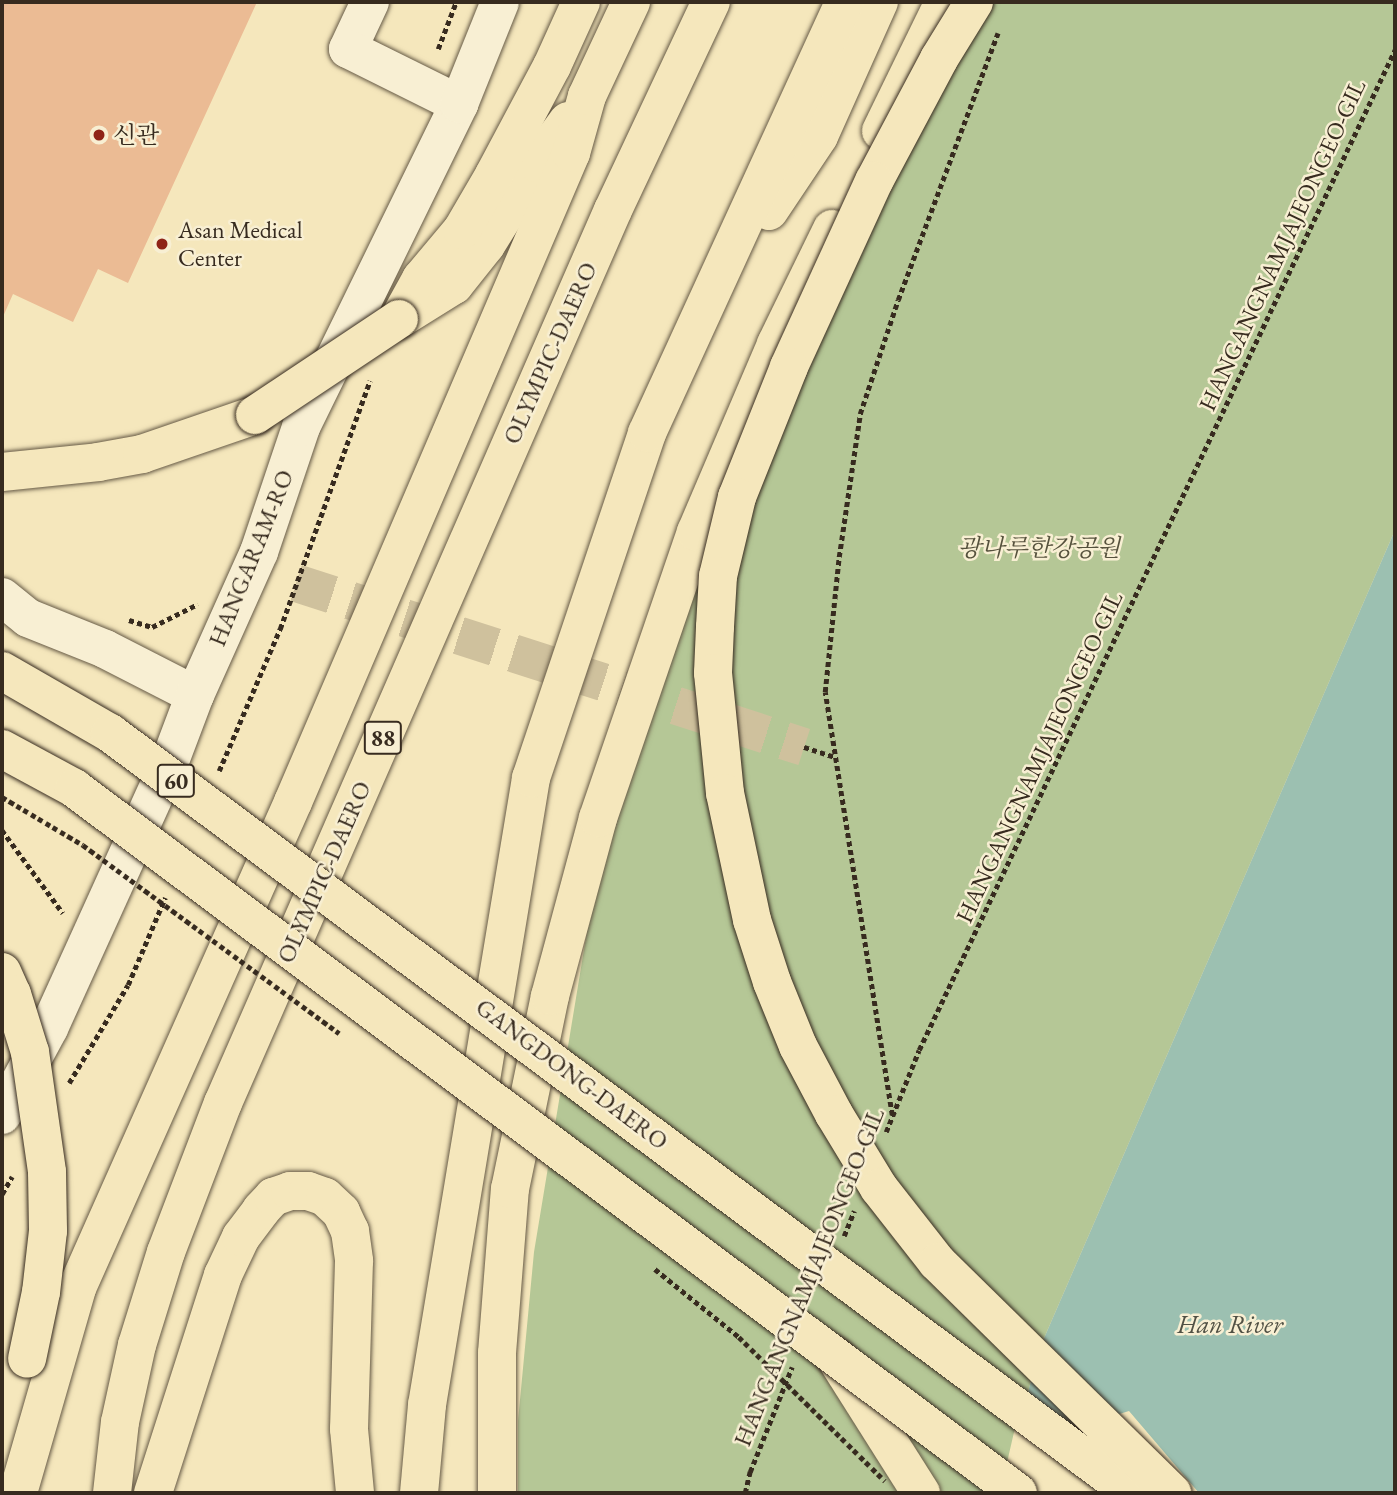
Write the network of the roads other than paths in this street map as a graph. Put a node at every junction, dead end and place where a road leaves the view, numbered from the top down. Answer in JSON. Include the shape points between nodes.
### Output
{"nodes":[{"id":1,"x":370,"y":2,"type":"edge"},
{"id":2,"x":500,"y":2,"type":"edge"},
{"id":3,"x":581,"y":2,"type":"edge"},
{"id":4,"x":631,"y":2,"type":"edge"},
{"id":5,"x":711,"y":2,"type":"edge"},
{"id":6,"x":844,"y":2,"type":"edge"},
{"id":7,"x":879,"y":2,"type":"edge"},
{"id":8,"x":944,"y":2,"type":"edge"},
{"id":9,"x":989,"y":11,"type":"edge"},
{"id":10,"x":587,"y":96,"type":"junction"},
{"id":11,"x":459,"y":104,"type":"junction"},
{"id":12,"x":705,"y":305,"type":"junction"},
{"id":13,"x":400,"y":319,"type":"junction"},
{"id":14,"x":789,"y":367,"type":"junction"},
{"id":15,"x":2,"y":472,"type":"edge"},
{"id":16,"x":696,"y":532,"type":"junction"},
{"id":17,"x":10,"y":613,"type":"edge"},
{"id":18,"x":2,"y":671,"type":"edge"},
{"id":19,"x":195,"y":695,"type":"junction"},
{"id":20,"x":2,"y":749,"type":"edge"},
{"id":21,"x":2,"y":972,"type":"edge"},
{"id":22,"x":2,"y":1115,"type":"edge"},
{"id":23,"x":834,"y":1355,"type":"junction"},
{"id":24,"x":427,"y":1405,"type":"junction"},
{"id":25,"x":10,"y":1493,"type":"edge"},
{"id":26,"x":18,"y":1493,"type":"edge"},
{"id":27,"x":112,"y":1493,"type":"edge"},
{"id":28,"x":153,"y":1493,"type":"edge"},
{"id":29,"x":355,"y":1493,"type":"edge"},
{"id":30,"x":419,"y":1493,"type":"edge"},
{"id":31,"x":442,"y":1493,"type":"edge"},
{"id":32,"x":497,"y":1493,"type":"edge"},
{"id":33,"x":921,"y":1493,"type":"edge"},
{"id":34,"x":1018,"y":1493,"type":"edge"},
{"id":35,"x":1132,"y":1493,"type":"edge"},
{"id":36,"x":1172,"y":1493,"type":"edge"}],
"edges":[{"from":1,"to":11,"type":"street","via":[[348,49]]},
{"from":2,"to":11,"type":"street","name":"HANGARAM-RO"},
{"from":3,"to":13,"type":"main road","via":[[488,186],[462,230],[421,279]]},
{"from":4,"to":10,"type":"main road"},
{"from":5,"to":27,"type":"main road","name":"OLYMPIC-DAERO","number":"88","via":[[612,210],[223,1103],[166,1252],[137,1345],[120,1422]]},
{"from":6,"to":12,"type":"main road"},
{"from":7,"to":12,"type":"main road","via":[[819,136]]},
{"from":8,"to":16,"type":"main road","via":[[776,344]]},
{"from":9,"to":14,"type":"main road","bridge":true,"via":[[939,59],[874,181]]},
{"from":10,"to":13,"type":"main road","via":[[454,285]]},
{"from":10,"to":26,"type":"main road","via":[[571,153],[304,777],[77,1288]]},
{"from":11,"to":19,"type":"street","name":"HANGARAM-RO","via":[[301,427],[259,552]]},
{"from":12,"to":24,"type":"main road","via":[[647,433],[531,778]]},
{"from":13,"to":15,"type":"main road","bridge":true,"via":[[255,415],[142,454]]},
{"from":14,"to":16,"type":"main road","bridge":true},
{"from":14,"to":36,"type":"main road","bridge":true,"via":[[725,539],[713,673],[734,841],[772,982],[798,1046],[879,1188],[937,1262]]},
{"from":16,"to":32,"type":"main road","via":[[598,818],[551,996],[510,1189],[497,1353]]},
{"from":17,"to":19,"type":"street","via":[[105,649]]},
{"from":18,"to":35,"type":"main road","name":"GANGDONG-DAERO","number":"60","bridge":true,"via":[[110,733]]},
{"from":19,"to":22,"type":"street","name":"HANGARAM-RO","via":[[170,761],[49,1028]]},
{"from":20,"to":23,"type":"main road","bridge":true,"via":[[74,788]]},
{"from":21,"to":25,"type":"main road","bridge":true,"via":[[30,1052],[47,1172],[48,1231],[41,1292],[15,1414]]},
{"from":23,"to":33,"type":"main road"},
{"from":23,"to":34,"type":"main road","bridge":true},
{"from":24,"to":30,"type":"main road"},
{"from":24,"to":31,"type":"main road"},
{"from":28,"to":29,"type":"main road","via":[[223,1275],[241,1237],[261,1210],[273,1197],[290,1191],[325,1196],[341,1212],[349,1231],[354,1261],[349,1429]]}]}
